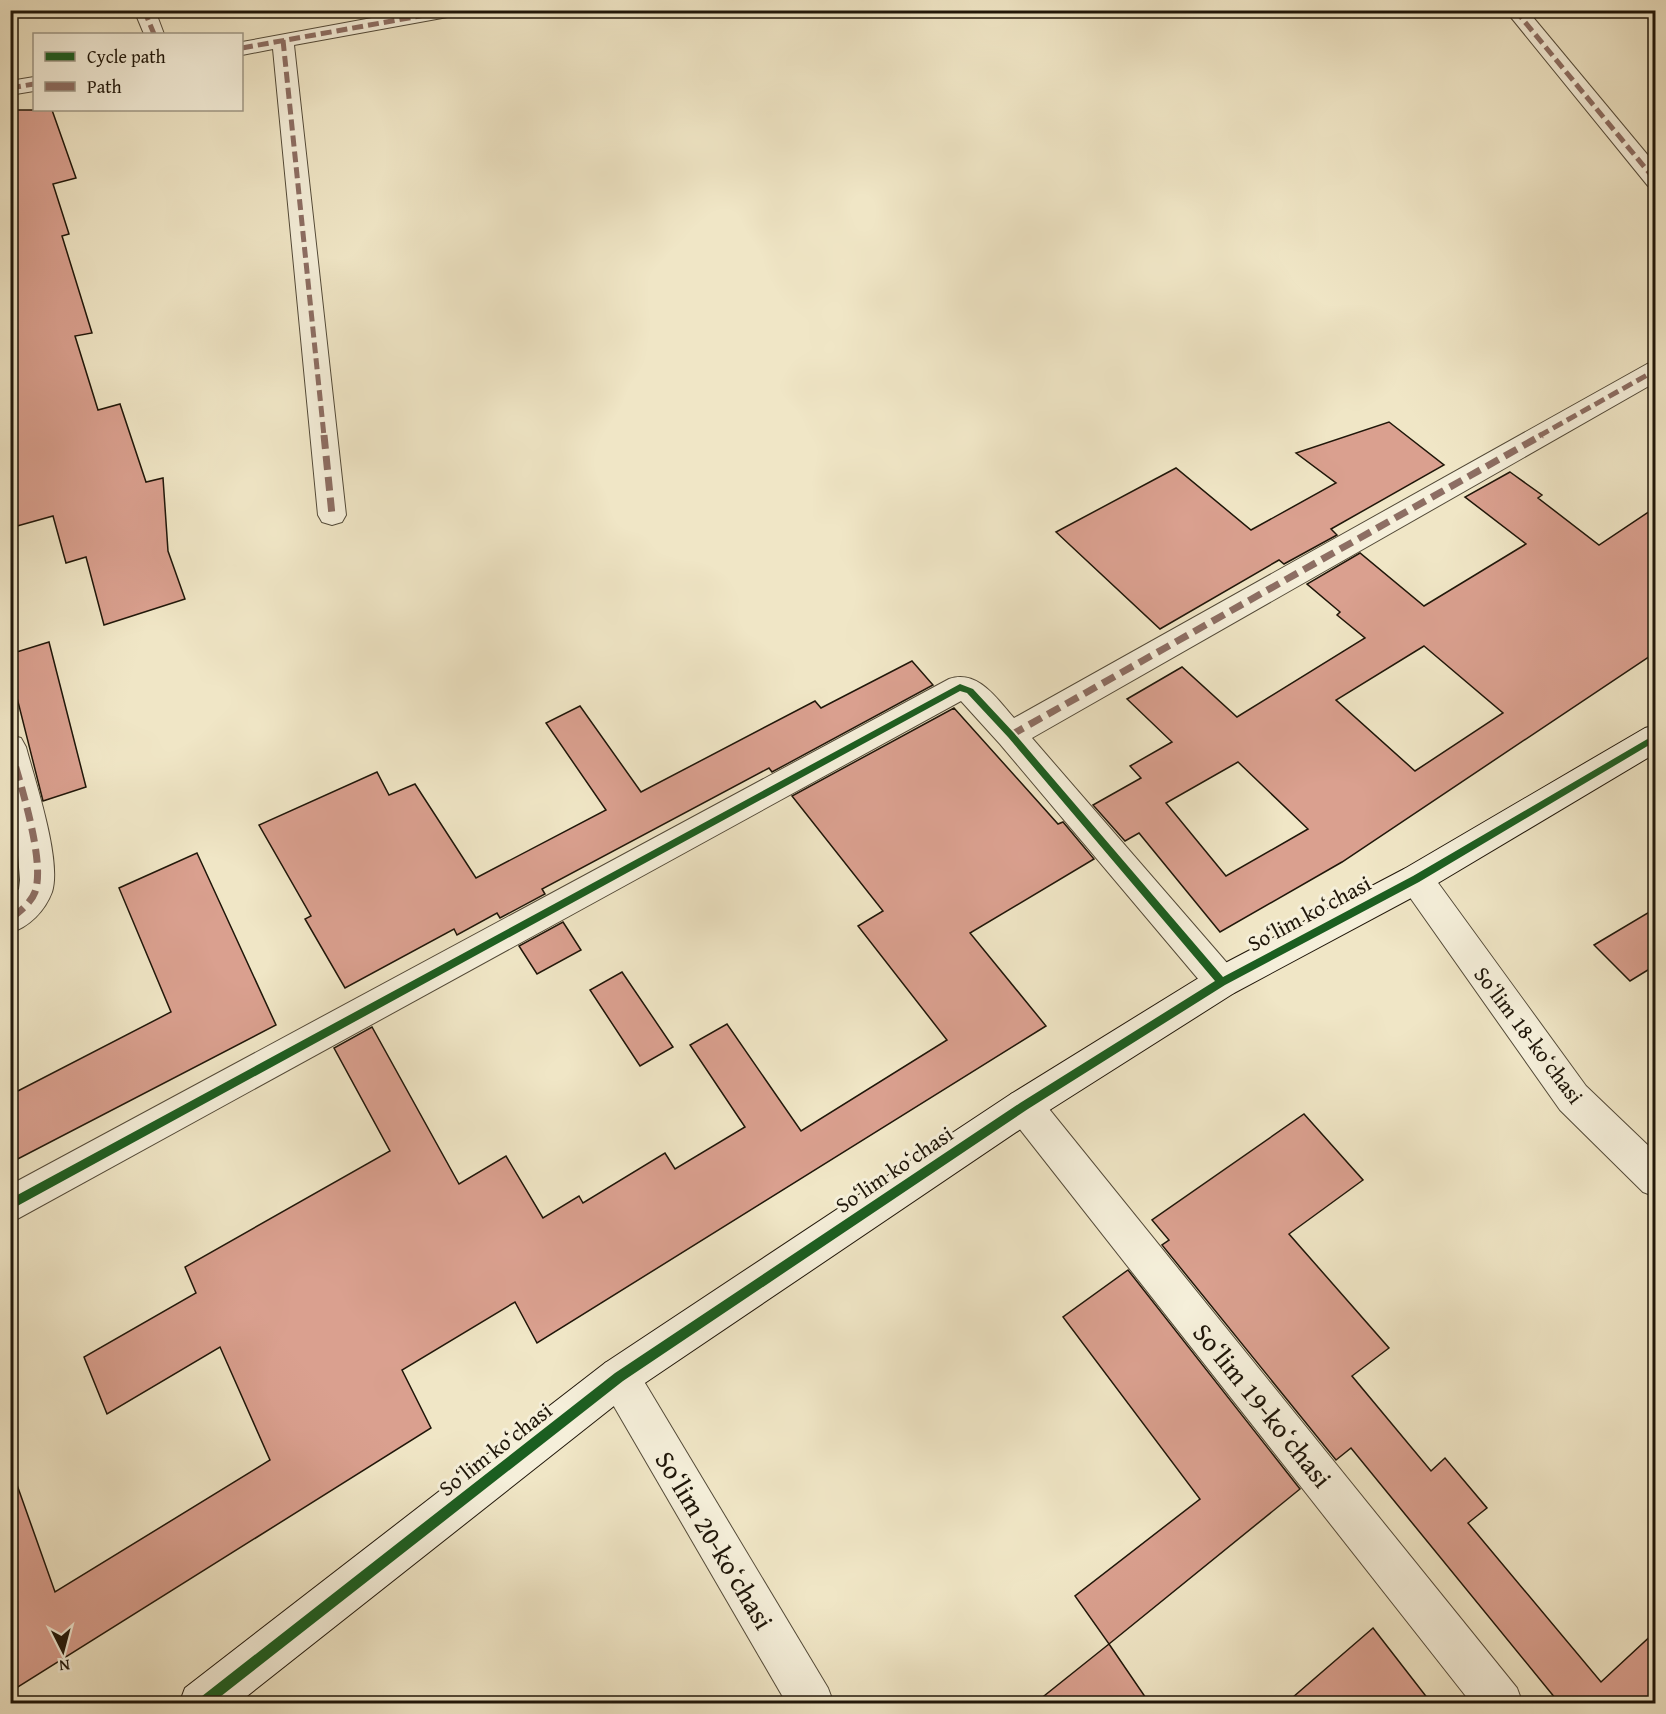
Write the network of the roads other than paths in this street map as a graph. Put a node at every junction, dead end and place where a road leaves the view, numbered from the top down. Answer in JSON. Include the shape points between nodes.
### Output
{"nodes":[{"id":1,"x":144,"y":10,"type":"edge"},
{"id":2,"x":1515,"y":10,"type":"edge"},
{"id":3,"x":444,"y":11,"type":"edge"},
{"id":4,"x":154,"y":33,"type":"edge"},
{"id":5,"x":283,"y":40,"type":"junction"},
{"id":6,"x":243,"y":48,"type":"edge"},
{"id":7,"x":33,"y":84,"type":"edge"},
{"id":8,"x":10,"y":88,"type":"edge"},
{"id":9,"x":1656,"y":180,"type":"edge"},
{"id":10,"x":1656,"y":370,"type":"edge"},
{"id":11,"x":332,"y":514,"type":"dead end"},
{"id":12,"x":1011,"y":735,"type":"junction"},
{"id":13,"x":1656,"y":737,"type":"edge"},
{"id":14,"x":10,"y":747,"type":"edge"},
{"id":15,"x":1416,"y":879,"type":"junction"},
{"id":16,"x":10,"y":920,"type":"edge"},
{"id":17,"x":1222,"y":982,"type":"junction"},
{"id":18,"x":1024,"y":1106,"type":"junction"},
{"id":19,"x":1656,"y":1179,"type":"edge"},
{"id":20,"x":10,"y":1205,"type":"edge"},
{"id":21,"x":619,"y":1377,"type":"junction"},
{"id":22,"x":201,"y":1704,"type":"edge"},
{"id":23,"x":812,"y":1704,"type":"edge"},
{"id":24,"x":1501,"y":1704,"type":"edge"}],
"edges":[{"from":1,"to":4,"type":"street"},
{"from":2,"to":9,"type":"street"},
{"from":3,"to":5,"type":"street"},
{"from":5,"to":6,"type":"street"},
{"from":5,"to":11,"type":"street"},
{"from":7,"to":8,"type":"street"},
{"from":10,"to":12,"type":"street"},
{"from":12,"to":17,"type":"street"},
{"from":12,"to":20,"type":"street","via":[[970,691],[957,688]]},
{"from":13,"to":15,"type":"street","name":"Soʻlim koʻchasi"},
{"from":14,"to":16,"type":"street","via":[[36,859],[36,890]]},
{"from":15,"to":17,"type":"street","name":"Soʻlim koʻchasi"},
{"from":15,"to":19,"type":"street","name":"Soʻlim 18-koʻchasi","via":[[1573,1098]]},
{"from":17,"to":18,"type":"street","name":"Soʻlim koʻchasi"},
{"from":18,"to":21,"type":"street","name":"Soʻlim koʻchasi"},
{"from":18,"to":24,"type":"street","name":"Soʻlim 19-koʻchasi"},
{"from":21,"to":22,"type":"street","name":"Soʻlim koʻchasi"},
{"from":21,"to":23,"type":"street","name":"Soʻlim 20-koʻchasi"}]}
